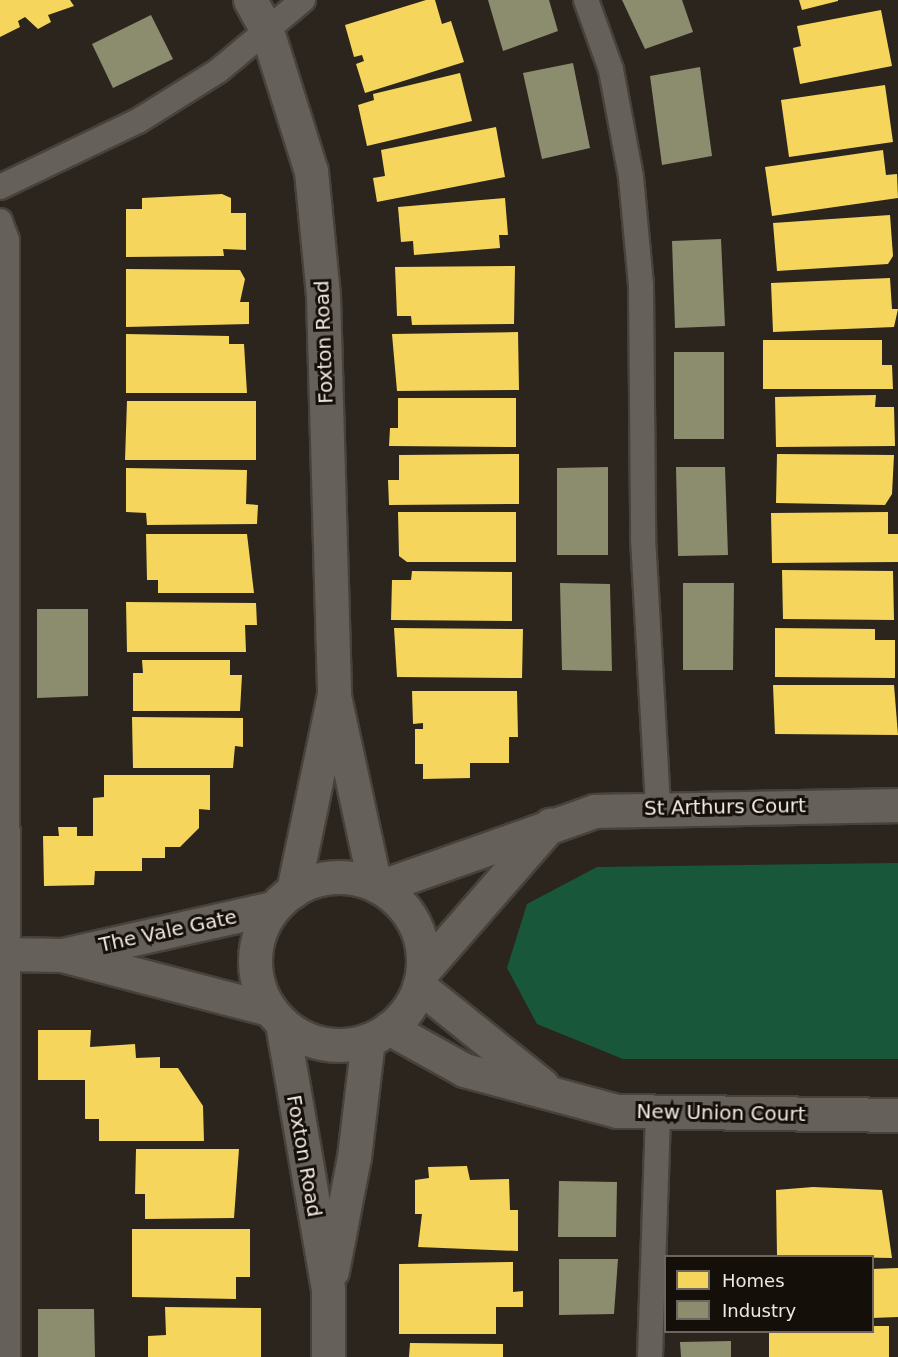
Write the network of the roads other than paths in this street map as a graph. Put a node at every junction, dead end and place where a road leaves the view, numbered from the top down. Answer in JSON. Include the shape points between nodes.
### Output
{"nodes":[{"id":1,"x":250,"y":0,"type":"edge"},
{"id":2,"x":303,"y":0,"type":"edge"},
{"id":3,"x":586,"y":0,"type":"edge"},
{"id":4,"x":267,"y":31,"type":"junction"},
{"id":5,"x":0,"y":187,"type":"edge"},
{"id":6,"x":0,"y":221,"type":"edge"},
{"id":7,"x":334,"y":696,"type":"junction"},
{"id":8,"x":898,"y":805,"type":"edge"},
{"id":9,"x":658,"y":806,"type":"junction"},
{"id":10,"x":553,"y":822,"type":"junction"},
{"id":11,"x":377,"y":886,"type":"junction"},
{"id":12,"x":283,"y":900,"type":"junction"},
{"id":13,"x":4,"y":954,"type":"edge"},
{"id":14,"x":62,"y":955,"type":"junction"},
{"id":15,"x":421,"y":978,"type":"junction"},
{"id":16,"x":276,"y":1016,"type":"junction"},
{"id":17,"x":379,"y":1034,"type":"junction"},
{"id":18,"x":548,"y":1090,"type":"junction"},
{"id":19,"x":658,"y":1113,"type":"junction"},
{"id":20,"x":898,"y":1115,"type":"edge"},
{"id":21,"x":328,"y":1288,"type":"junction"},
{"id":22,"x":8,"y":1357,"type":"edge"},
{"id":23,"x":328,"y":1357,"type":"edge"},
{"id":24,"x":650,"y":1357,"type":"edge"}],
"edges":[{"from":1,"to":4,"type":"street","name":"Foxton Road"},
{"from":2,"to":4,"type":"lane"},
{"from":3,"to":9,"type":"lane","via":[[611,70],[635,220],[643,538]]},
{"from":4,"to":5,"type":"lane","via":[[219,71],[138,121]]},
{"from":4,"to":7,"type":"street","name":"Foxton Road","via":[[312,182],[323,296]]},
{"from":6,"to":13,"type":"lane","via":[[7,240]]},
{"from":7,"to":11,"type":"street","name":"Foxton Road"},
{"from":7,"to":12,"type":"street","name":"Foxton Road"},
{"from":8,"to":9,"type":"street","name":"St Arthurs Court"},
{"from":9,"to":10,"type":"street","name":"St Arthurs Court","via":[[595,811]]},
{"from":10,"to":11,"type":"street","name":"St Arthurs Court"},
{"from":10,"to":15,"type":"street"},
{"from":11,"to":12,"type":"street","via":[[333,877]]},
{"from":11,"to":15,"type":"street","via":[[396,899],[418,932]]},
{"from":12,"to":14,"type":"street","name":"The Vale Gate"},
{"from":12,"to":16,"type":"street","via":[[261,927],[256,958],[260,991]]},
{"from":13,"to":14,"type":"street","name":"The Vale Gate"},
{"from":13,"to":22,"type":"lane"},
{"from":14,"to":16,"type":"street","name":"The Vale Gate"},
{"from":15,"to":17,"type":"street"},
{"from":15,"to":18,"type":"street","name":"New Union Court"},
{"from":16,"to":17,"type":"street","via":[[332,1045]]},
{"from":16,"to":21,"type":"street","name":"Foxton Road"},
{"from":17,"to":18,"type":"street","name":"New Union Court","via":[[464,1070]]},
{"from":17,"to":21,"type":"street","name":"Foxton Road"},
{"from":18,"to":19,"type":"street","name":"New Union Court","via":[[581,1104]]},
{"from":19,"to":20,"type":"street","name":"New Union Court"},
{"from":19,"to":24,"type":"lane"},
{"from":21,"to":23,"type":"street","name":"Foxton Road"}]}
